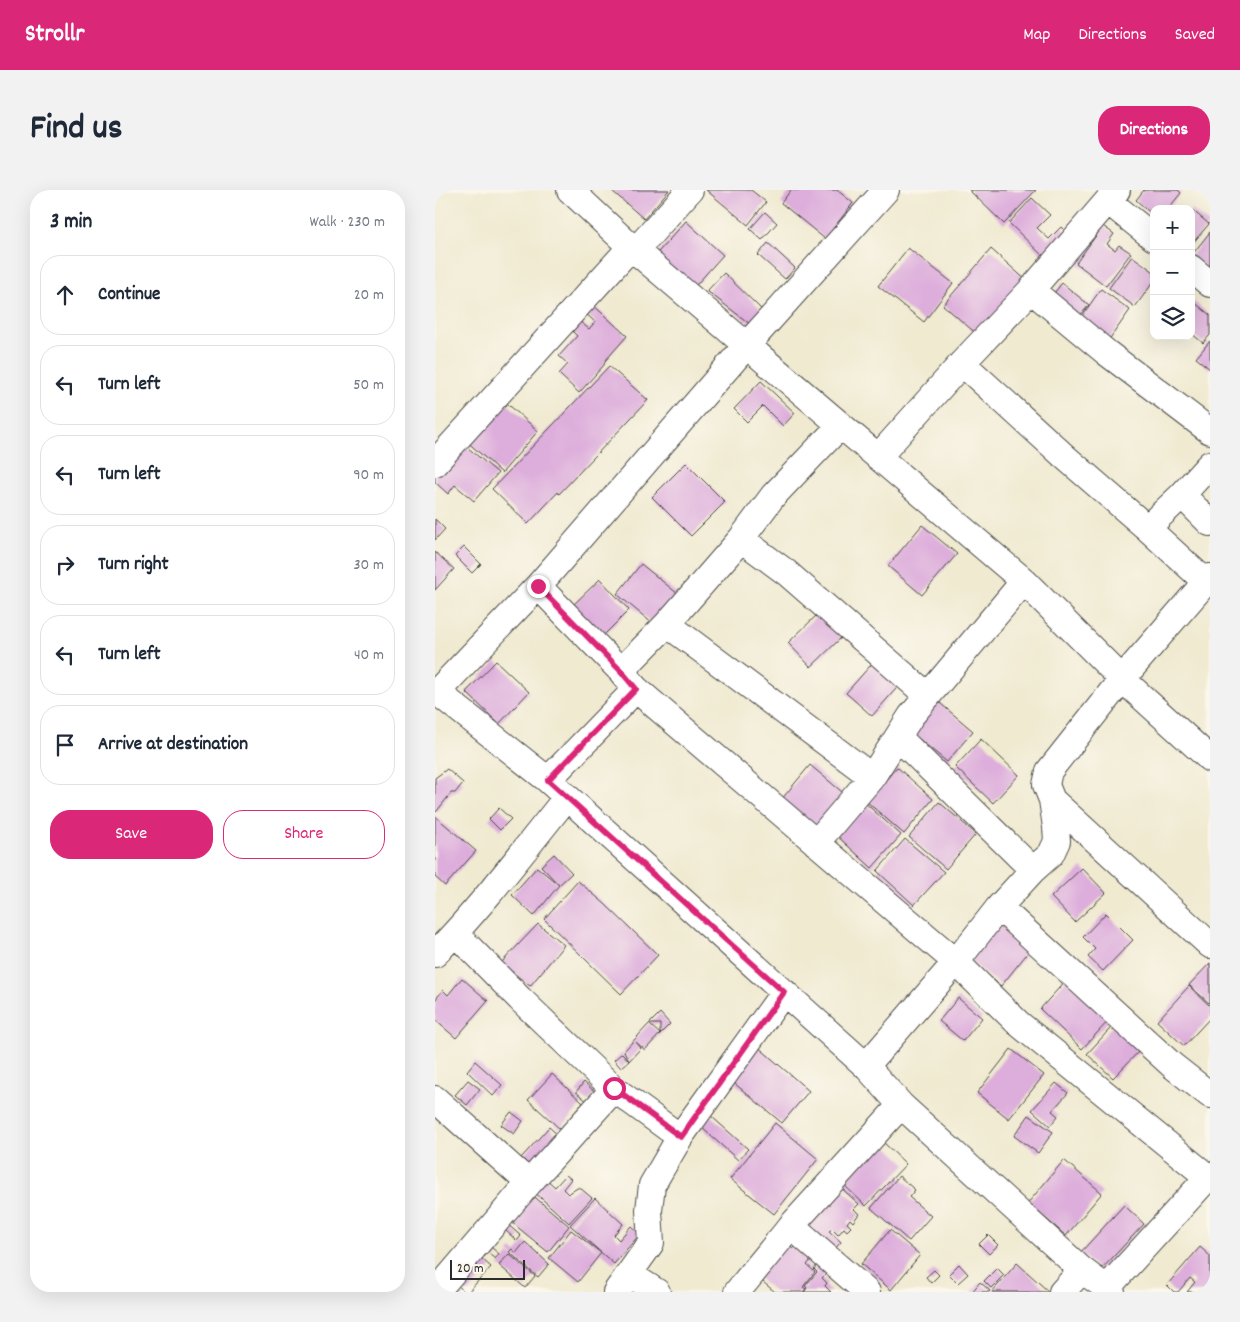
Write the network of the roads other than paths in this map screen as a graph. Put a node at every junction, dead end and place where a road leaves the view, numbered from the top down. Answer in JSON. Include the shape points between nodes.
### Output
{"nodes":[{"id":1,"x":570,"y":190,"type":"edge"},
{"id":2,"x":690,"y":190,"type":"edge"},
{"id":3,"x":886,"y":190,"type":"edge"},
{"id":4,"x":1112,"y":195,"type":"edge"},
{"id":5,"x":1150,"y":234,"type":"edge"},
{"id":6,"x":633,"y":249,"type":"junction"},
{"id":7,"x":1195,"y":271,"type":"edge"},
{"id":8,"x":1210,"y":284,"type":"edge"},
{"id":9,"x":1031,"y":290,"type":"junction"},
{"id":10,"x":746,"y":346,"type":"junction"},
{"id":11,"x":962,"y":363,"type":"junction"},
{"id":12,"x":840,"y":426,"type":"junction"},
{"id":13,"x":1210,"y":431,"type":"edge"},
{"id":14,"x":878,"y":457,"type":"junction"},
{"id":15,"x":435,"y":462,"type":"edge"},
{"id":16,"x":1210,"y":464,"type":"edge"},
{"id":17,"x":1182,"y":495,"type":"junction"},
{"id":18,"x":1210,"y":522,"type":"edge"},
{"id":19,"x":1147,"y":528,"type":"junction"},
{"id":20,"x":741,"y":539,"type":"junction"},
{"id":21,"x":1208,"y":579,"type":"edge"},
{"id":22,"x":1024,"y":581,"type":"junction"},
{"id":23,"x":538,"y":586,"type":"junction"},
{"id":24,"x":667,"y":624,"type":"junction"},
{"id":25,"x":1122,"y":679,"type":"junction"},
{"id":26,"x":628,"y":680,"type":"junction"},
{"id":27,"x":436,"y":693,"type":"edge"},
{"id":28,"x":928,"y":696,"type":"junction"},
{"id":29,"x":897,"y":737,"type":"junction"},
{"id":30,"x":1210,"y":759,"type":"edge"},
{"id":31,"x":872,"y":777,"type":"junction"},
{"id":32,"x":548,"y":780,"type":"junction"},
{"id":33,"x":567,"y":797,"type":"junction"},
{"id":34,"x":1053,"y":800,"type":"junction"},
{"id":35,"x":816,"y":844,"type":"junction"},
{"id":36,"x":1033,"y":870,"type":"junction"},
{"id":37,"x":999,"y":907,"type":"junction"},
{"id":38,"x":455,"y":933,"type":"junction"},
{"id":39,"x":1210,"y":945,"type":"edge"},
{"id":40,"x":435,"y":954,"type":"edge"},
{"id":41,"x":956,"y":962,"type":"junction"},
{"id":42,"x":784,"y":992,"type":"junction"},
{"id":43,"x":866,"y":1066,"type":"junction"},
{"id":44,"x":614,"y":1088,"type":"junction"},
{"id":45,"x":1210,"y":1095,"type":"edge"},
{"id":46,"x":435,"y":1099,"type":"edge"},
{"id":47,"x":901,"y":1105,"type":"junction"},
{"id":48,"x":681,"y":1137,"type":"junction"},
{"id":49,"x":1209,"y":1177,"type":"edge"},
{"id":50,"x":529,"y":1183,"type":"junction"},
{"id":51,"x":791,"y":1226,"type":"junction"},
{"id":52,"x":1082,"y":1270,"type":"junction"},
{"id":53,"x":623,"y":1283,"type":"edge"},
{"id":54,"x":1110,"y":1290,"type":"edge"},
{"id":55,"x":436,"y":1292,"type":"edge"},
{"id":56,"x":657,"y":1292,"type":"edge"},
{"id":57,"x":737,"y":1292,"type":"edge"},
{"id":58,"x":867,"y":1292,"type":"edge"},
{"id":59,"x":1062,"y":1292,"type":"edge"}],
"edges":[{"from":1,"to":6,"type":"street"},
{"from":2,"to":6,"type":"street"},
{"from":3,"to":10,"type":"street"},
{"from":4,"to":5,"type":"street"},
{"from":4,"to":9,"type":"street"},
{"from":6,"to":10,"type":"street"},
{"from":6,"to":15,"type":"street"},
{"from":7,"to":8,"type":"street"},
{"from":9,"to":11,"type":"street"},
{"from":9,"to":13,"type":"street"},
{"from":10,"to":12,"type":"street"},
{"from":10,"to":23,"type":"street"},
{"from":11,"to":14,"type":"street"},
{"from":11,"to":19,"type":"street"},
{"from":12,"to":14,"type":"street"},
{"from":12,"to":20,"type":"street","via":[[773,496]]},
{"from":14,"to":22,"type":"street"},
{"from":16,"to":17,"type":"street"},
{"from":17,"to":18,"type":"street"},
{"from":17,"to":19,"type":"street"},
{"from":19,"to":21,"type":"street"},
{"from":20,"to":24,"type":"street"},
{"from":20,"to":28,"type":"street","via":[[787,573]]},
{"from":21,"to":25,"type":"street"},
{"from":22,"to":25,"type":"street"},
{"from":22,"to":28,"type":"street"},
{"from":23,"to":26,"type":"street"},
{"from":23,"to":27,"type":"street"},
{"from":24,"to":26,"type":"street"},
{"from":24,"to":31,"type":"street"},
{"from":25,"to":30,"type":"street"},
{"from":25,"to":34,"type":"street","via":[[1049,771],[1046,785]]},
{"from":26,"to":32,"type":"street"},
{"from":26,"to":35,"type":"street"},
{"from":27,"to":32,"type":"street"},
{"from":28,"to":29,"type":"street"},
{"from":29,"to":31,"type":"street"},
{"from":29,"to":36,"type":"street"},
{"from":31,"to":35,"type":"street"},
{"from":32,"to":33,"type":"street"},
{"from":33,"to":38,"type":"street"},
{"from":33,"to":42,"type":"street"},
{"from":34,"to":36,"type":"street","via":[[1057,841],[1051,854]]},
{"from":34,"to":39,"type":"street"},
{"from":35,"to":41,"type":"street"},
{"from":36,"to":37,"type":"street"},
{"from":37,"to":41,"type":"street"},
{"from":37,"to":45,"type":"street","via":[[1173,1066]]},
{"from":38,"to":40,"type":"street"},
{"from":38,"to":44,"type":"street"},
{"from":41,"to":43,"type":"street"},
{"from":41,"to":49,"type":"street","via":[[1018,1023]]},
{"from":42,"to":43,"type":"street"},
{"from":42,"to":48,"type":"street"},
{"from":43,"to":47,"type":"street"},
{"from":44,"to":48,"type":"street"},
{"from":44,"to":50,"type":"street"},
{"from":46,"to":50,"type":"street"},
{"from":47,"to":51,"type":"street"},
{"from":47,"to":52,"type":"street"},
{"from":48,"to":53,"type":"street","via":[[652,1185],[649,1210],[651,1243]]},
{"from":49,"to":54,"type":"street"},
{"from":50,"to":55,"type":"street"},
{"from":51,"to":57,"type":"street"},
{"from":51,"to":58,"type":"street"},
{"from":52,"to":54,"type":"street"},
{"from":52,"to":59,"type":"street"},
{"from":53,"to":56,"type":"street"}]}
